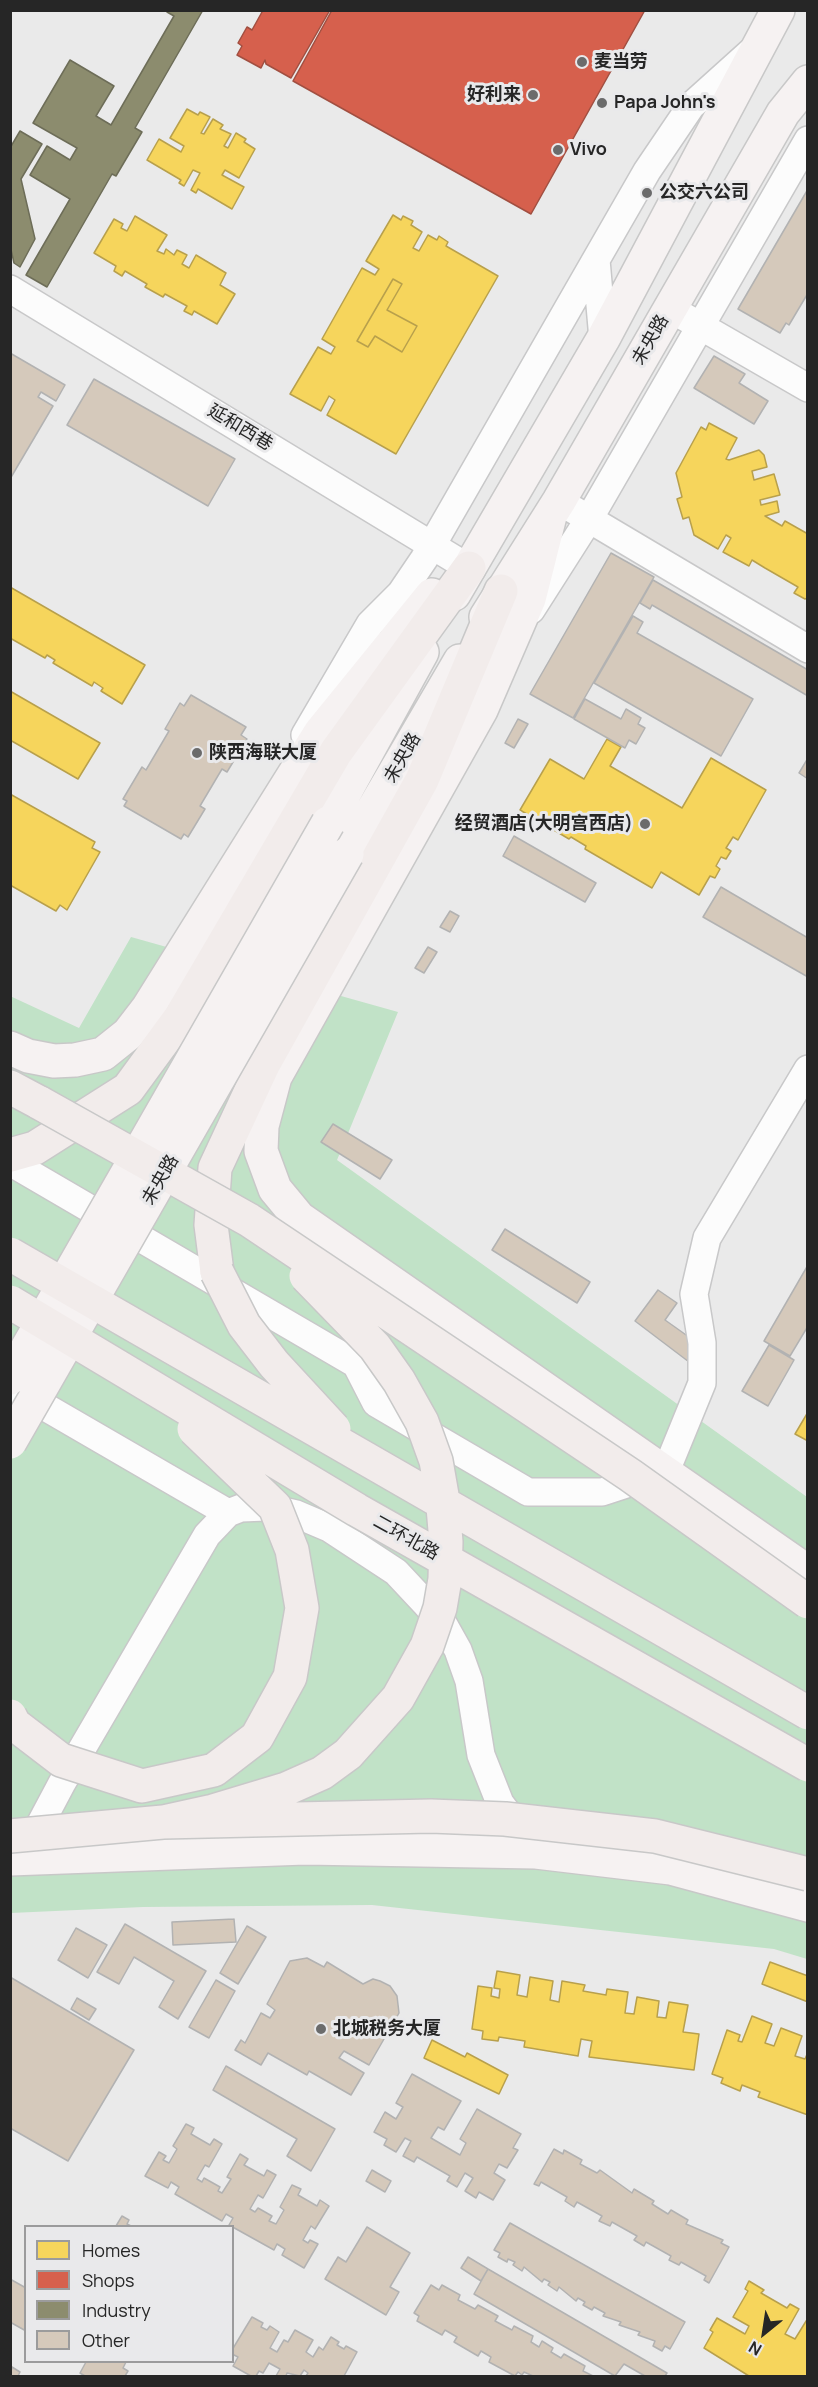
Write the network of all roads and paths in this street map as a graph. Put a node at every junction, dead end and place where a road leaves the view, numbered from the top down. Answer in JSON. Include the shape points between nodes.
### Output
{"nodes":[{"id":1,"x":778,"y":10,"type":"edge"},
{"id":2,"x":758,"y":46,"type":"junction"},
{"id":3,"x":807,"y":82,"type":"edge"},
{"id":4,"x":807,"y":140,"type":"edge"},
{"id":5,"x":596,"y":260,"type":"junction"},
{"id":6,"x":10,"y":289,"type":"edge"},
{"id":7,"x":669,"y":308,"type":"junction"},
{"id":8,"x":699,"y":326,"type":"junction"},
{"id":9,"x":603,"y":339,"type":"junction"},
{"id":10,"x":683,"y":353,"type":"junction"},
{"id":11,"x":626,"y":382,"type":"junction"},
{"id":12,"x":807,"y":388,"type":"edge"},
{"id":13,"x":554,"y":508,"type":"junction"},
{"id":14,"x":589,"y":519,"type":"junction"},
{"id":15,"x":453,"y":558,"type":"junction"},
{"id":16,"x":501,"y":591,"type":"junction"},
{"id":17,"x":510,"y":644,"type":"junction"},
{"id":18,"x":807,"y":649,"type":"edge"},
{"id":19,"x":10,"y":1048,"type":"edge"},
{"id":20,"x":807,"y":1069,"type":"edge"},
{"id":21,"x":10,"y":1087,"type":"edge"},
{"id":22,"x":25,"y":1099,"type":"edge"},
{"id":23,"x":10,"y":1155,"type":"edge"},
{"id":24,"x":10,"y":1162,"type":"edge"},
{"id":25,"x":249,"y":1221,"type":"junction"},
{"id":26,"x":10,"y":1254,"type":"edge"},
{"id":27,"x":10,"y":1302,"type":"edge"},
{"id":28,"x":10,"y":1378,"type":"edge"},
{"id":29,"x":10,"y":1387,"type":"edge"},
{"id":30,"x":152,"y":1389,"type":"junction"},
{"id":31,"x":10,"y":1442,"type":"edge"},
{"id":32,"x":356,"y":1452,"type":"junction"},
{"id":33,"x":666,"y":1471,"type":"junction"},
{"id":34,"x":228,"y":1513,"type":"junction"},
{"id":35,"x":807,"y":1572,"type":"edge"},
{"id":36,"x":807,"y":1602,"type":"edge"},
{"id":37,"x":807,"y":1713,"type":"edge"},
{"id":38,"x":10,"y":1716,"type":"edge"},
{"id":39,"x":807,"y":1765,"type":"edge"},
{"id":40,"x":163,"y":1822,"type":"junction"},
{"id":41,"x":15,"y":1851,"type":"edge"},
{"id":42,"x":536,"y":1852,"type":"junction"},
{"id":43,"x":807,"y":1874,"type":"edge"},
{"id":44,"x":807,"y":1905,"type":"edge"}],
"edges":[{"from":1,"to":2,"type":"main road","name":"未央路"},
{"from":2,"to":5,"type":"street","via":[[691,106],[647,171]]},
{"from":2,"to":9,"type":"main road","name":"未央路"},
{"from":3,"to":7,"type":"main road","name":"未央路","via":[[783,113]]},
{"from":4,"to":8,"type":"street"},
{"from":5,"to":9,"type":"street"},
{"from":5,"to":15,"type":"street"},
{"from":6,"to":15,"type":"street","name":"延和西巷"},
{"from":7,"to":8,"type":"street"},
{"from":7,"to":11,"type":"main road","name":"未央路"},
{"from":8,"to":10,"type":"street"},
{"from":8,"to":12,"type":"street"},
{"from":9,"to":15,"type":"main road","name":"未央路","via":[[509,501]]},
{"from":10,"to":11,"type":"street"},
{"from":10,"to":14,"type":"street"},
{"from":11,"to":13,"type":"main road","name":"未央路"},
{"from":13,"to":14,"type":"street"},
{"from":13,"to":16,"type":"main road","name":"未央路"},
{"from":13,"to":17,"type":"main road","via":[[530,600]]},
{"from":14,"to":17,"type":"street"},
{"from":14,"to":18,"type":"street"},
{"from":15,"to":19,"type":"main road","via":[[320,733],[128,1034],[103,1054],[75,1060],[54,1061]]},
{"from":15,"to":23,"type":"highway","via":[[180,1018],[129,1089],[36,1148]]},
{"from":15,"to":28,"type":"main road","name":"未央路","bridge":true,"via":[[328,823]]},
{"from":16,"to":31,"type":"main road","name":"未央路","bridge":true},
{"from":16,"to":32,"type":"highway","bridge":true,"via":[[422,780],[263,1065],[215,1168],[211,1224],[217,1272],[244,1325],[268,1357]]},
{"from":17,"to":33,"type":"main road","via":[[481,710],[275,1077],[262,1126],[261,1151],[275,1189],[299,1218]]},
{"from":20,"to":33,"type":"street","via":[[707,1238],[694,1294],[702,1343],[702,1383]]},
{"from":21,"to":22,"type":"highway"},
{"from":22,"to":25,"type":"highway","bridge":true},
{"from":24,"to":33,"type":"street","via":[[356,1364],[376,1403],[528,1492],[602,1492]]},
{"from":25,"to":36,"type":"highway","bridge":true,"via":[[630,1475]]},
{"from":25,"to":40,"type":"highway","bridge":true,"via":[[375,1347],[422,1422],[436,1461],[442,1495],[445,1579],[427,1646],[413,1672],[398,1698],[348,1754],[322,1773],[286,1789]]},
{"from":26,"to":32,"type":"highway","bridge":true},
{"from":27,"to":30,"type":"highway","name":"二环北路","bridge":true},
{"from":29,"to":34,"type":"street"},
{"from":30,"to":38,"type":"highway","bridge":true,"via":[[275,1507],[292,1550],[302,1608],[290,1677],[257,1737],[214,1770],[142,1786],[61,1760],[14,1724]]},
{"from":30,"to":39,"type":"highway","name":"二环北路","bridge":true},
{"from":32,"to":37,"type":"highway","bridge":true},
{"from":33,"to":35,"type":"main road"},
{"from":34,"to":41,"type":"street","via":[[207,1535],[62,1783]]},
{"from":34,"to":42,"type":"street","via":[[241,1508],[266,1508],[296,1514],[329,1528],[396,1572],[425,1603],[444,1625],[470,1681],[481,1755],[500,1803]]},
{"from":40,"to":41,"type":"highway","bridge":true},
{"from":40,"to":43,"type":"highway","bridge":true,"via":[[431,1816],[505,1819],[655,1836]]},
{"from":41,"to":42,"type":"main road","via":[[305,1848]]},
{"from":42,"to":44,"type":"main road","via":[[671,1868]]}]}
